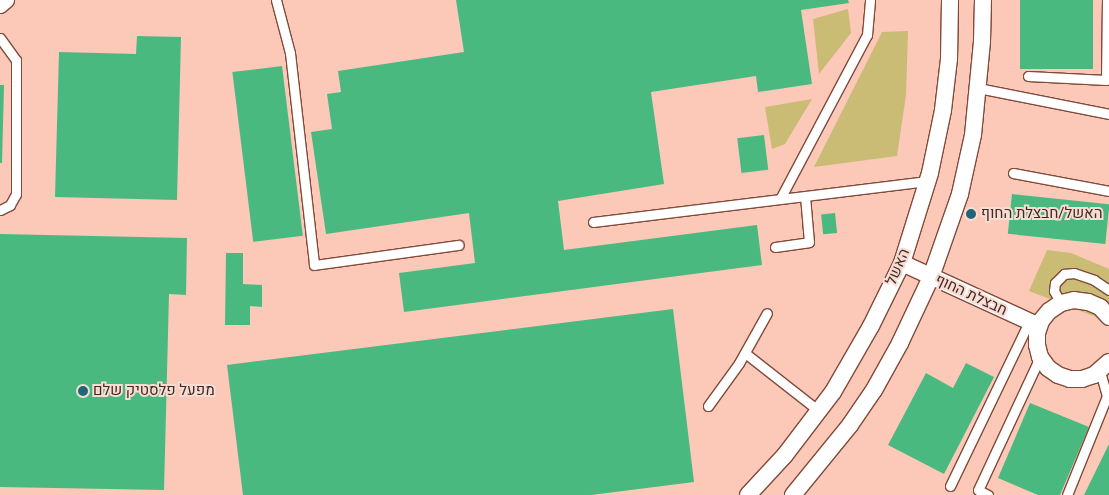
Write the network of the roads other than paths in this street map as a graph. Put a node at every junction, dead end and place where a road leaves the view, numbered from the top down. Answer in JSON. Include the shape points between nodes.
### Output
{"nodes":[{"id":1,"x":6,"y":0,"type":"edge"},
{"id":2,"x":276,"y":0,"type":"edge"},
{"id":3,"x":870,"y":0,"type":"edge"},
{"id":4,"x":950,"y":0,"type":"edge"},
{"id":5,"x":983,"y":0,"type":"edge"},
{"id":6,"x":1108,"y":0,"type":"edge"},
{"id":7,"x":0,"y":5,"type":"edge"},
{"id":8,"x":0,"y":40,"type":"edge"},
{"id":9,"x":1028,"y":76,"type":"dead end"},
{"id":10,"x":978,"y":88,"type":"junction"},
{"id":11,"x":1109,"y":114,"type":"edge"},
{"id":12,"x":1013,"y":172,"type":"dead end"},
{"id":13,"x":928,"y":181,"type":"junction"},
{"id":14,"x":1109,"y":191,"type":"edge"},
{"id":15,"x":806,"y":196,"type":"junction"},
{"id":16,"x":780,"y":199,"type":"junction"},
{"id":17,"x":0,"y":210,"type":"edge"},
{"id":18,"x":593,"y":222,"type":"dead end"},
{"id":19,"x":459,"y":245,"type":"dead end"},
{"id":20,"x":775,"y":247,"type":"dead end"},
{"id":21,"x":902,"y":263,"type":"junction"},
{"id":22,"x":931,"y":277,"type":"junction"},
{"id":23,"x":1109,"y":290,"type":"edge"},
{"id":24,"x":1061,"y":304,"type":"junction"},
{"id":25,"x":767,"y":313,"type":"dead end"},
{"id":26,"x":1109,"y":317,"type":"edge"},
{"id":27,"x":1034,"y":324,"type":"junction"},
{"id":28,"x":745,"y":353,"type":"junction"},
{"id":29,"x":1040,"y":357,"type":"junction"},
{"id":30,"x":1104,"y":367,"type":"edge"},
{"id":31,"x":708,"y":406,"type":"dead end"},
{"id":32,"x":819,"y":411,"type":"junction"},
{"id":33,"x":950,"y":486,"type":"dead end"},
{"id":34,"x":748,"y":495,"type":"edge"},
{"id":35,"x":793,"y":495,"type":"edge"},
{"id":36,"x":988,"y":495,"type":"edge"},
{"id":37,"x":1067,"y":495,"type":"edge"}],
"edges":[{"from":1,"to":7,"type":"street"},
{"from":2,"to":19,"type":"lane","via":[[290,53],[314,265]]},
{"from":3,"to":16,"type":"lane","via":[[867,35]]},
{"from":4,"to":13,"type":"street","name":"האשל","via":[[946,85]]},
{"from":5,"to":10,"type":"street"},
{"from":6,"to":9,"type":"lane","via":[[1106,80]]},
{"from":8,"to":17,"type":"lane","via":[[16,60],[16,194],[10,204]]},
{"from":10,"to":11,"type":"lane"},
{"from":10,"to":22,"type":"street","via":[[973,135],[962,186]]},
{"from":12,"to":14,"type":"lane"},
{"from":13,"to":15,"type":"lane"},
{"from":13,"to":21,"type":"street","name":"האשל"},
{"from":15,"to":16,"type":"lane"},
{"from":15,"to":20,"type":"lane","via":[[809,242]]},
{"from":16,"to":18,"type":"lane"},
{"from":21,"to":22,"type":"street","name":"חבצלת החוף"},
{"from":21,"to":32,"type":"street","name":"האשל","via":[[852,361]]},
{"from":22,"to":27,"type":"street","name":"חבצלת החוף"},
{"from":22,"to":35,"type":"street","via":[[874,390]]},
{"from":23,"to":24,"type":"lane","via":[[1080,275],[1064,274],[1055,283],[1054,291]]},
{"from":24,"to":26,"type":"street","via":[[1074,300],[1088,302]]},
{"from":24,"to":27,"type":"street"},
{"from":25,"to":28,"type":"lane"},
{"from":27,"to":29,"type":"street"},
{"from":27,"to":33,"type":"lane"},
{"from":28,"to":31,"type":"lane"},
{"from":28,"to":32,"type":"lane"},
{"from":29,"to":30,"type":"street","via":[[1048,368],[1070,379],[1082,379]]},
{"from":29,"to":36,"type":"lane","via":[[978,490]]},
{"from":30,"to":37,"type":"lane","via":[[1106,396]]},
{"from":32,"to":34,"type":"street","name":"האשל"}]}
